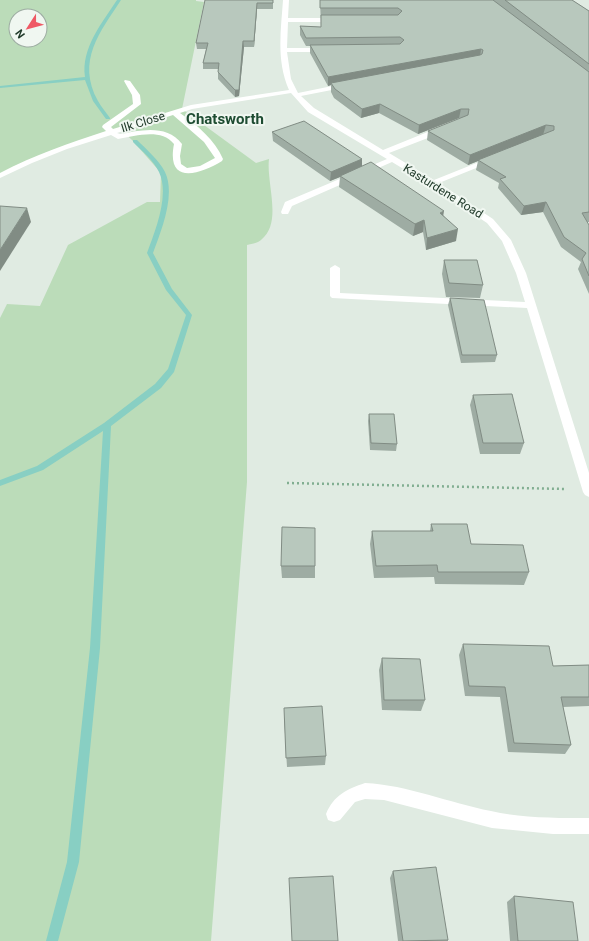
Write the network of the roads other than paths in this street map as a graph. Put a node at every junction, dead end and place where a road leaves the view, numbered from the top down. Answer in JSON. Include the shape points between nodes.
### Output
{"nodes":[{"id":1,"x":286,"y":0,"type":"edge"},
{"id":2,"x":285,"y":20,"type":"junction"},
{"id":3,"x":345,"y":20,"type":"edge"},
{"id":4,"x":284,"y":50,"type":"junction"},
{"id":5,"x":330,"y":50,"type":"edge"},
{"id":6,"x":126,"y":81,"type":"dead end"},
{"id":7,"x":355,"y":86,"type":"edge"},
{"id":8,"x":297,"y":95,"type":"junction"},
{"id":9,"x":174,"y":112,"type":"junction"},
{"id":10,"x":448,"y":127,"type":"edge"},
{"id":11,"x":110,"y":132,"type":"junction"},
{"id":12,"x":383,"y":153,"type":"junction"},
{"id":13,"x":497,"y":158,"type":"edge"},
{"id":14,"x":393,"y":159,"type":"junction"},
{"id":15,"x":0,"y":176,"type":"edge"},
{"id":16,"x":434,"y":183,"type":"junction"},
{"id":17,"x":284,"y":212,"type":"dead end"},
{"id":18,"x":335,"y":268,"type":"dead end"},
{"id":19,"x":530,"y":305,"type":"junction"},
{"id":20,"x":589,"y":490,"type":"edge"},
{"id":21,"x":334,"y":814,"type":"dead end"},
{"id":22,"x":589,"y":826,"type":"edge"}],
"edges":[{"from":1,"to":2,"type":"street","name":"Kasturdene Road"},
{"from":2,"to":3,"type":"street"},
{"from":2,"to":4,"type":"street","name":"Kasturdene Road"},
{"from":4,"to":5,"type":"street"},
{"from":4,"to":8,"type":"street","name":"Kasturdene Road","via":[[286,76]]},
{"from":6,"to":11,"type":"street","via":[[136,95],[137,104],[110,123],[106,128]]},
{"from":7,"to":8,"type":"street","name":"Ilk Close"},
{"from":8,"to":9,"type":"street","name":"Ilk Close","via":[[223,101]]},
{"from":8,"to":12,"type":"street","name":"Kasturdene Road","via":[[311,110]]},
{"from":9,"to":11,"type":"street","name":"Ilk Close"},
{"from":9,"to":11,"type":"street","via":[[217,152],[219,159],[205,167],[185,171],[180,169],[175,155],[178,144],[176,139],[170,135],[147,132],[118,137]]},
{"from":10,"to":12,"type":"street"},
{"from":11,"to":15,"type":"street","name":"Ilk Close","via":[[64,146]]},
{"from":12,"to":14,"type":"street","name":"Kasturdene Road"},
{"from":13,"to":16,"type":"street"},
{"from":14,"to":16,"type":"street","name":"Kasturdene Road"},
{"from":14,"to":17,"type":"street","via":[[288,204]]},
{"from":16,"to":19,"type":"street","name":"Kasturdene Road","via":[[490,221],[506,240]]},
{"from":18,"to":19,"type":"street","via":[[335,296]]},
{"from":19,"to":20,"type":"street","name":"Kasturdene Road"},
{"from":21,"to":22,"type":"street","via":[[350,796],[365,791],[384,792],[492,820],[553,826]]}]}
